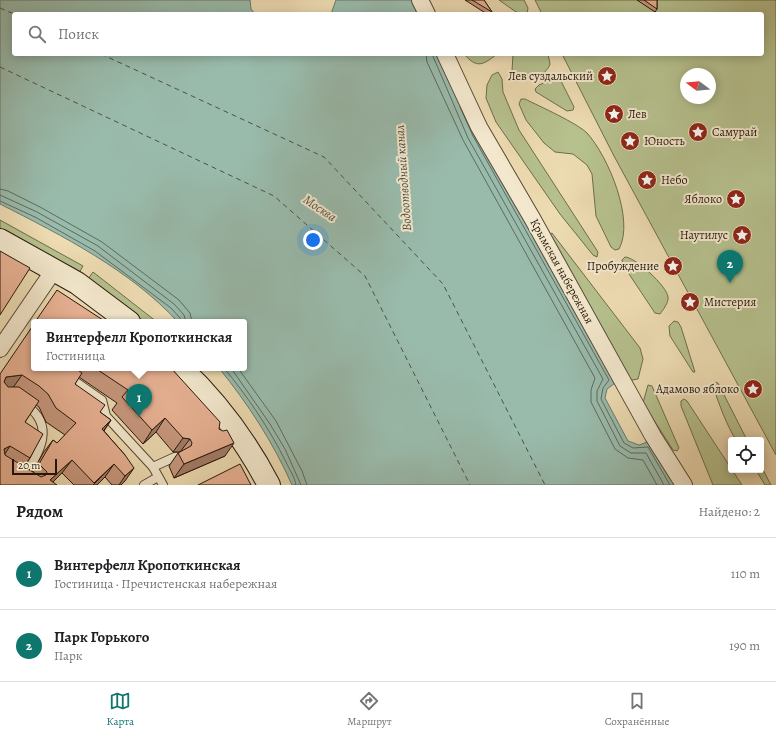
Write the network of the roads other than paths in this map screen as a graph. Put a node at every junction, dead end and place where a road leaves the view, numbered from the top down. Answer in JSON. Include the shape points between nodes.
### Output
{"nodes":[{"id":1,"x":420,"y":0,"type":"edge"},
{"id":2,"x":426,"y":12,"type":"edge"},
{"id":3,"x":446,"y":56,"type":"edge"},
{"id":4,"x":0,"y":240,"type":"edge"},
{"id":5,"x":54,"y":270,"type":"junction"},
{"id":6,"x":125,"y":319,"type":"edge"},
{"id":7,"x":0,"y":349,"type":"edge"},
{"id":8,"x":60,"y":371,"type":"edge"},
{"id":9,"x":184,"y":371,"type":"edge"},
{"id":10,"x":17,"y":398,"type":"edge"},
{"id":11,"x":177,"y":456,"type":"dead end"},
{"id":12,"x":153,"y":467,"type":"junction"},
{"id":13,"x":158,"y":477,"type":"junction"},
{"id":14,"x":32,"y":485,"type":"edge"},
{"id":15,"x":144,"y":485,"type":"edge"},
{"id":16,"x":163,"y":485,"type":"edge"},
{"id":17,"x":269,"y":485,"type":"edge"},
{"id":18,"x":684,"y":485,"type":"edge"}],
"edges":[{"from":1,"to":2,"type":"street"},
{"from":3,"to":18,"type":"street","name":"Крымская набережная","via":[[479,127],[653,436]]},
{"from":4,"to":5,"type":"main road"},
{"from":5,"to":6,"type":"main road","via":[[77,283]]},
{"from":5,"to":7,"type":"street"},
{"from":8,"to":12,"type":"lane","via":[[102,400],[106,416]]},
{"from":9,"to":17,"type":"main road","via":[[215,404]]},
{"from":10,"to":14,"type":"lane","via":[[34,410],[42,423],[43,434],[39,453],[20,477]]},
{"from":11,"to":12,"type":"lane"},
{"from":12,"to":13,"type":"lane"},
{"from":13,"to":15,"type":"lane"},
{"from":13,"to":16,"type":"lane"}]}
